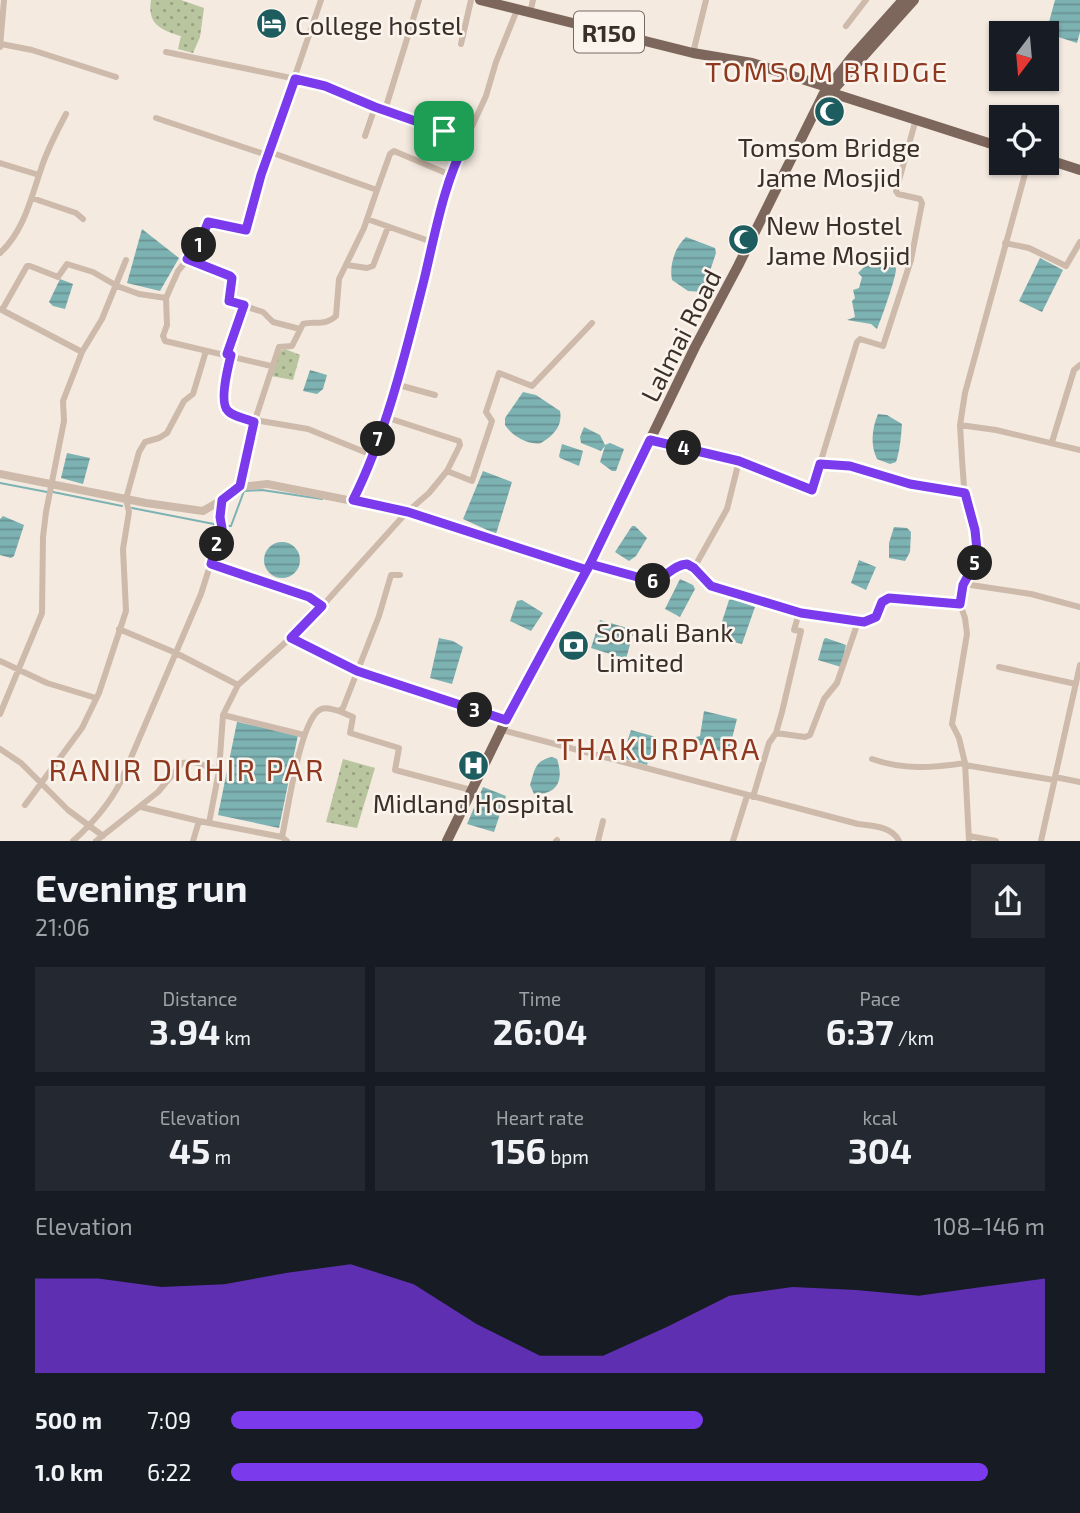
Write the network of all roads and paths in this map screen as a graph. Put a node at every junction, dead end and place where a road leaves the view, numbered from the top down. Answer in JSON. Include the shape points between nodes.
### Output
{"nodes":[{"id":1,"x":4,"y":0,"type":"edge"},
{"id":2,"x":321,"y":0,"type":"edge"},
{"id":3,"x":419,"y":0,"type":"edge"},
{"id":4,"x":471,"y":0,"type":"edge"},
{"id":5,"x":480,"y":0,"type":"edge"},
{"id":6,"x":533,"y":0,"type":"edge"},
{"id":7,"x":706,"y":0,"type":"edge"},
{"id":8,"x":866,"y":0,"type":"edge"},
{"id":9,"x":903,"y":0,"type":"edge"},
{"id":10,"x":914,"y":0,"type":"edge"},
{"id":11,"x":517,"y":10,"type":"junction"},
{"id":12,"x":530,"y":13,"type":"junction"},
{"id":13,"x":846,"y":26,"type":"dead end"},
{"id":14,"x":461,"y":44,"type":"dead end"},
{"id":15,"x":0,"y":46,"type":"edge"},
{"id":16,"x":166,"y":52,"type":"dead end"},
{"id":17,"x":693,"y":53,"type":"junction"},
{"id":18,"x":116,"y":77,"type":"dead end"},
{"id":19,"x":295,"y":79,"type":"junction"},
{"id":20,"x":830,"y":90,"type":"junction"},
{"id":21,"x":375,"y":107,"type":"junction"},
{"id":22,"x":385,"y":110,"type":"junction"},
{"id":23,"x":66,"y":114,"type":"dead end"},
{"id":24,"x":156,"y":118,"type":"dead end"},
{"id":25,"x":922,"y":120,"type":"junction"},
{"id":26,"x":365,"y":136,"type":"dead end"},
{"id":27,"x":989,"y":140,"type":"edge"},
{"id":28,"x":466,"y":141,"type":"junction"},
{"id":29,"x":267,"y":155,"type":"junction"},
{"id":30,"x":0,"y":163,"type":"edge"},
{"id":31,"x":1059,"y":163,"type":"edge"},
{"id":32,"x":1080,"y":170,"type":"edge"},
{"id":33,"x":39,"y":175,"type":"junction"},
{"id":34,"x":1025,"y":175,"type":"edge"},
{"id":35,"x":453,"y":176,"type":"junction"},
{"id":36,"x":377,"y":190,"type":"junction"},
{"id":37,"x":32,"y":198,"type":"junction"},
{"id":38,"x":83,"y":219,"type":"dead end"},
{"id":39,"x":367,"y":219,"type":"junction"},
{"id":40,"x":388,"y":227,"type":"junction"},
{"id":41,"x":432,"y":242,"type":"junction"},
{"id":42,"x":1080,"y":242,"type":"edge"},
{"id":43,"x":1005,"y":243,"type":"junction"},
{"id":44,"x":0,"y":253,"type":"edge"},
{"id":45,"x":187,"y":259,"type":"junction"},
{"id":46,"x":126,"y":260,"type":"dead end"},
{"id":47,"x":347,"y":265,"type":"junction"},
{"id":48,"x":117,"y":286,"type":"junction"},
{"id":49,"x":166,"y":299,"type":"junction"},
{"id":50,"x":244,"y":305,"type":"junction"},
{"id":51,"x":1,"y":309,"type":"edge"},
{"id":52,"x":592,"y":323,"type":"dead end"},
{"id":53,"x":300,"y":329,"type":"junction"},
{"id":54,"x":206,"y":351,"type":"junction"},
{"id":55,"x":82,"y":352,"type":"junction"},
{"id":56,"x":229,"y":355,"type":"junction"},
{"id":57,"x":1080,"y":365,"type":"edge"},
{"id":58,"x":271,"y":366,"type":"junction"},
{"id":59,"x":395,"y":384,"type":"junction"},
{"id":60,"x":435,"y":395,"type":"dead end"},
{"id":61,"x":385,"y":417,"type":"junction"},
{"id":62,"x":255,"y":421,"type":"junction"},
{"id":63,"x":960,"y":425,"type":"junction"},
{"id":64,"x":650,"y":440,"type":"junction"},
{"id":65,"x":1052,"y":442,"type":"junction"},
{"id":66,"x":1080,"y":450,"type":"edge"},
{"id":67,"x":372,"y":455,"type":"junction"},
{"id":68,"x":739,"y":461,"type":"junction"},
{"id":69,"x":820,"y":464,"type":"junction"},
{"id":70,"x":447,"y":471,"type":"junction"},
{"id":71,"x":0,"y":474,"type":"edge"},
{"id":72,"x":53,"y":486,"type":"junction"},
{"id":73,"x":240,"y":486,"type":"junction"},
{"id":74,"x":965,"y":493,"type":"junction"},
{"id":75,"x":126,"y":499,"type":"junction"},
{"id":76,"x":222,"y":500,"type":"junction"},
{"id":77,"x":353,"y":500,"type":"junction"},
{"id":78,"x":203,"y":510,"type":"junction"},
{"id":79,"x":405,"y":514,"type":"junction"},
{"id":80,"x":221,"y":523,"type":"junction"},
{"id":81,"x":211,"y":564,"type":"junction"},
{"id":82,"x":588,"y":567,"type":"junction"},
{"id":83,"x":694,"y":568,"type":"junction"},
{"id":84,"x":400,"y":575,"type":"dead end"},
{"id":85,"x":964,"y":584,"type":"junction"},
{"id":86,"x":960,"y":604,"type":"junction"},
{"id":87,"x":322,"y":606,"type":"junction"},
{"id":88,"x":1080,"y":607,"type":"edge"},
{"id":89,"x":799,"y":612,"type":"junction"},
{"id":90,"x":858,"y":622,"type":"junction"},
{"id":91,"x":119,"y":629,"type":"junction"},
{"id":92,"x":291,"y":638,"type":"junction"},
{"id":93,"x":176,"y":653,"type":"junction"},
{"id":94,"x":0,"y":661,"type":"edge"},
{"id":95,"x":1080,"y":665,"type":"edge"},
{"id":96,"x":999,"y":667,"type":"dead end"},
{"id":97,"x":19,"y":669,"type":"junction"},
{"id":98,"x":357,"y":671,"type":"junction"},
{"id":99,"x":1076,"y":684,"type":"junction"},
{"id":100,"x":238,"y":685,"type":"junction"},
{"id":101,"x":96,"y":698,"type":"junction"},
{"id":102,"x":339,"y":711,"type":"junction"},
{"id":103,"x":0,"y":714,"type":"edge"},
{"id":104,"x":223,"y":715,"type":"junction"},
{"id":105,"x":504,"y":725,"type":"junction"},
{"id":106,"x":776,"y":733,"type":"junction"},
{"id":107,"x":304,"y":735,"type":"junction"},
{"id":108,"x":0,"y":749,"type":"edge"},
{"id":109,"x":872,"y":759,"type":"dead end"},
{"id":110,"x":965,"y":764,"type":"junction"},
{"id":111,"x":219,"y":771,"type":"junction"},
{"id":112,"x":1055,"y":778,"type":"junction"},
{"id":113,"x":1080,"y":782,"type":"edge"},
{"id":114,"x":42,"y":785,"type":"junction"},
{"id":115,"x":471,"y":790,"type":"junction"},
{"id":116,"x":750,"y":796,"type":"junction"},
{"id":117,"x":25,"y":806,"type":"dead end"},
{"id":118,"x":141,"y":807,"type":"junction"},
{"id":119,"x":199,"y":821,"type":"junction"},
{"id":120,"x":603,"y":821,"type":"dead end"},
{"id":121,"x":209,"y":823,"type":"junction"},
{"id":122,"x":91,"y":825,"type":"junction"},
{"id":123,"x":103,"y":836,"type":"junction"},
{"id":124,"x":285,"y":839,"type":"edge"},
{"id":125,"x":969,"y":839,"type":"edge"},
{"id":126,"x":74,"y":841,"type":"edge"},
{"id":127,"x":96,"y":841,"type":"edge"},
{"id":128,"x":193,"y":841,"type":"edge"},
{"id":129,"x":447,"y":841,"type":"edge"},
{"id":130,"x":598,"y":841,"type":"edge"},
{"id":131,"x":733,"y":841,"type":"edge"},
{"id":132,"x":899,"y":841,"type":"edge"},
{"id":133,"x":996,"y":841,"type":"edge"},
{"id":134,"x":1041,"y":841,"type":"edge"}],
"edges":[{"from":1,"to":15,"type":"street"},
{"from":2,"to":19,"type":"street"},
{"from":3,"to":22,"type":"street"},
{"from":4,"to":14,"type":"street"},
{"from":5,"to":11,"type":"main road","number":"R150"},
{"from":6,"to":12,"type":"street"},
{"from":7,"to":17,"type":"street"},
{"from":8,"to":13,"type":"street"},
{"from":9,"to":20,"type":"main road","name":"Lalmai Road"},
{"from":10,"to":20,"type":"main road","name":"Lalmai Road"},
{"from":11,"to":12,"type":"main road","number":"R150"},
{"from":11,"to":28,"type":"street"},
{"from":12,"to":17,"type":"main road","number":"R150"},
{"from":15,"to":18,"type":"street","via":[[32,50]]},
{"from":16,"to":19,"type":"street"},
{"from":17,"to":20,"type":"main road","number":"R150","via":[[752,63]]},
{"from":19,"to":21,"type":"street"},
{"from":19,"to":29,"type":"street"},
{"from":20,"to":25,"type":"main road","number":"R150"},
{"from":20,"to":64,"type":"main road","name":"Lalmai Road"},
{"from":21,"to":22,"type":"street"},
{"from":21,"to":26,"type":"street"},
{"from":22,"to":28,"type":"street"},
{"from":23,"to":33,"type":"street"},
{"from":24,"to":29,"type":"street"},
{"from":25,"to":27,"type":"main road","number":"R150"},
{"from":25,"to":69,"type":"street","via":[[896,191],[922,203],[911,260],[883,346],[858,342]]},
{"from":28,"to":35,"type":"street"},
{"from":29,"to":36,"type":"street","via":[[295,159]]},
{"from":29,"to":45,"type":"street","via":[[246,231],[208,222],[199,246]]},
{"from":30,"to":33,"type":"street"},
{"from":31,"to":32,"type":"main road"},
{"from":33,"to":37,"type":"street"},
{"from":34,"to":43,"type":"street"},
{"from":35,"to":36,"type":"street","via":[[394,151]]},
{"from":35,"to":41,"type":"street"},
{"from":36,"to":39,"type":"street"},
{"from":37,"to":38,"type":"street"},
{"from":37,"to":44,"type":"street"},
{"from":39,"to":40,"type":"street"},
{"from":39,"to":47,"type":"street"},
{"from":40,"to":41,"type":"street"},
{"from":40,"to":47,"type":"street","via":[[373,267]]},
{"from":41,"to":59,"type":"street"},
{"from":42,"to":43,"type":"street","via":[[1066,266],[1029,248]]},
{"from":43,"to":63,"type":"street"},
{"from":45,"to":49,"type":"street"},
{"from":45,"to":50,"type":"street","via":[[230,276],[229,301]]},
{"from":46,"to":48,"type":"street"},
{"from":47,"to":53,"type":"street","via":[[338,283],[334,319],[306,323]]},
{"from":48,"to":49,"type":"street"},
{"from":48,"to":51,"type":"street","via":[[66,264],[58,277],[27,267]]},
{"from":48,"to":55,"type":"street"},
{"from":49,"to":54,"type":"street","via":[[165,341]]},
{"from":50,"to":53,"type":"street","via":[[273,322]]},
{"from":50,"to":56,"type":"street"},
{"from":51,"to":55,"type":"street"},
{"from":52,"to":70,"type":"street","via":[[532,386],[499,373],[486,412],[492,421],[472,481]]},
{"from":53,"to":58,"type":"street","via":[[292,346],[279,346]]},
{"from":54,"to":56,"type":"street"},
{"from":54,"to":75,"type":"street","via":[[192,394],[167,433],[145,442],[139,452]]},
{"from":55,"to":72,"type":"street","via":[[63,401]]},
{"from":56,"to":58,"type":"street"},
{"from":56,"to":62,"type":"street","via":[[225,407]]},
{"from":57,"to":65,"type":"street","via":[[1074,370]]},
{"from":58,"to":62,"type":"street"},
{"from":59,"to":60,"type":"street"},
{"from":59,"to":61,"type":"street"},
{"from":61,"to":67,"type":"street"},
{"from":61,"to":70,"type":"street","via":[[458,441]]},
{"from":62,"to":67,"type":"street","via":[[308,429]]},
{"from":62,"to":73,"type":"street"},
{"from":63,"to":65,"type":"street"},
{"from":63,"to":74,"type":"street"},
{"from":64,"to":68,"type":"street"},
{"from":64,"to":82,"type":"main road","name":"Lalmai Road"},
{"from":65,"to":66,"type":"street"},
{"from":67,"to":77,"type":"street"},
{"from":68,"to":69,"type":"street","via":[[812,490]]},
{"from":68,"to":83,"type":"street","via":[[727,509]]},
{"from":69,"to":74,"type":"street","via":[[850,466],[910,484]]},
{"from":70,"to":79,"type":"street"},
{"from":71,"to":72,"type":"street"},
{"from":72,"to":75,"type":"street"},
{"from":72,"to":97,"type":"street","via":[[43,537],[42,613]]},
{"from":73,"to":76,"type":"street"},
{"from":73,"to":77,"type":"street","via":[[267,484]]},
{"from":74,"to":85,"type":"street","via":[[977,550]]},
{"from":75,"to":78,"type":"street"},
{"from":75,"to":91,"type":"street","via":[[125,611]]},
{"from":76,"to":78,"type":"street"},
{"from":76,"to":80,"type":"street"},
{"from":77,"to":79,"type":"street"},
{"from":78,"to":80,"type":"street"},
{"from":79,"to":82,"type":"street"},
{"from":79,"to":87,"type":"street"},
{"from":80,"to":81,"type":"street"},
{"from":81,"to":87,"type":"street","via":[[309,597]]},
{"from":81,"to":93,"type":"street"},
{"from":82,"to":83,"type":"street","via":[[652,581],[680,564]]},
{"from":82,"to":105,"type":"main road","name":"Lalmai Road"},
{"from":83,"to":89,"type":"street","via":[[711,586]]},
{"from":84,"to":98,"type":"street","via":[[391,575]]},
{"from":85,"to":86,"type":"street"},
{"from":85,"to":88,"type":"street"},
{"from":86,"to":90,"type":"street","via":[[889,598],[882,602],[876,617]]},
{"from":86,"to":110,"type":"street","via":[[967,634],[952,724]]},
{"from":87,"to":92,"type":"street"},
{"from":89,"to":90,"type":"street"},
{"from":89,"to":106,"type":"street","via":[[794,630],[801,631]]},
{"from":90,"to":106,"type":"street","via":[[837,683],[824,699],[810,735]]},
{"from":91,"to":93,"type":"street"},
{"from":91,"to":101,"type":"street"},
{"from":92,"to":98,"type":"street"},
{"from":92,"to":100,"type":"street"},
{"from":93,"to":100,"type":"street"},
{"from":93,"to":122,"type":"street","via":[[121,782]]},
{"from":94,"to":97,"type":"street"},
{"from":95,"to":99,"type":"street"},
{"from":96,"to":99,"type":"street"},
{"from":97,"to":101,"type":"street"},
{"from":97,"to":103,"type":"street"},
{"from":98,"to":102,"type":"street"},
{"from":98,"to":105,"type":"street"},
{"from":99,"to":112,"type":"street"},
{"from":100,"to":104,"type":"street"},
{"from":101,"to":114,"type":"street","via":[[82,728]]},
{"from":102,"to":107,"type":"street","via":[[319,709]]},
{"from":102,"to":115,"type":"street","via":[[354,717],[350,733],[398,748],[395,771]]},
{"from":104,"to":107,"type":"street"},
{"from":104,"to":111,"type":"street"},
{"from":105,"to":115,"type":"main road","name":"Lalmai Road"},
{"from":105,"to":116,"type":"street"},
{"from":106,"to":116,"type":"street"},
{"from":107,"to":124,"type":"street"},
{"from":108,"to":114,"type":"street"},
{"from":109,"to":110,"type":"street","via":[[924,769]]},
{"from":110,"to":112,"type":"street"},
{"from":110,"to":125,"type":"street"},
{"from":111,"to":118,"type":"street","via":[[195,762],[182,764]]},
{"from":111,"to":121,"type":"street"},
{"from":112,"to":113,"type":"street"},
{"from":112,"to":134,"type":"street"},
{"from":114,"to":117,"type":"street"},
{"from":114,"to":122,"type":"street"},
{"from":115,"to":129,"type":"main road","name":"Lalmai Road"},
{"from":116,"to":131,"type":"street"},
{"from":116,"to":132,"type":"street","via":[[888,830]]},
{"from":118,"to":119,"type":"street"},
{"from":118,"to":123,"type":"street"},
{"from":119,"to":121,"type":"street"},
{"from":119,"to":128,"type":"street"},
{"from":120,"to":130,"type":"street"},
{"from":121,"to":124,"type":"street"},
{"from":122,"to":123,"type":"street"},
{"from":122,"to":126,"type":"street"},
{"from":123,"to":127,"type":"street"},
{"from":125,"to":133,"type":"street"}]}
